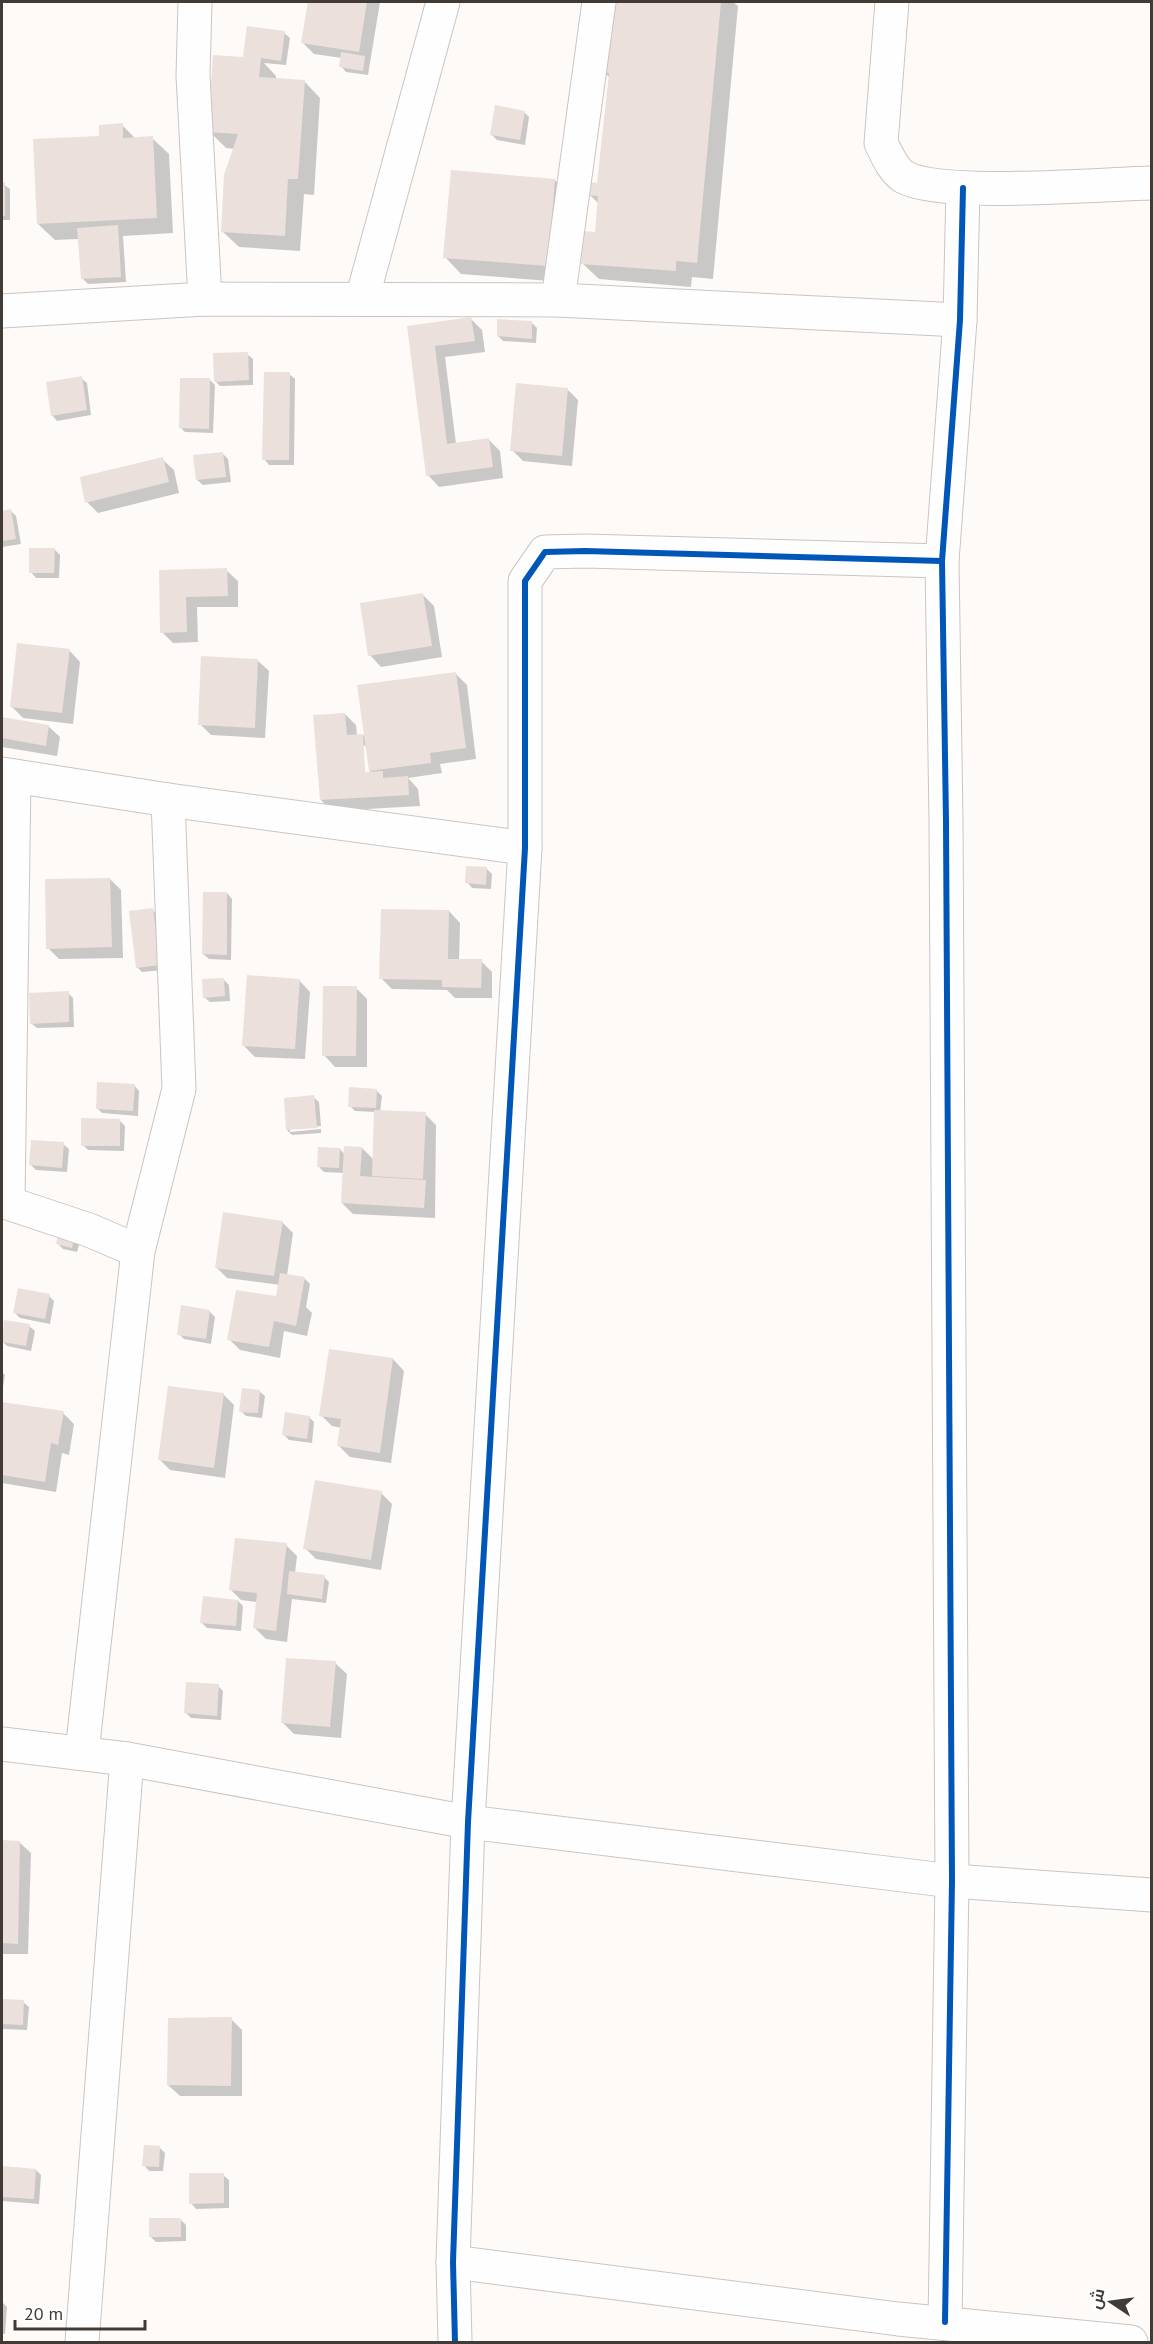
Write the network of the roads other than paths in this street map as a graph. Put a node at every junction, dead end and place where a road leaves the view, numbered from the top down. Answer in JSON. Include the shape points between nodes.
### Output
{"nodes":[{"id":1,"x":195,"y":2,"type":"edge"},
{"id":2,"x":443,"y":2,"type":"edge"},
{"id":3,"x":599,"y":2,"type":"edge"},
{"id":4,"x":892,"y":2,"type":"edge"},
{"id":5,"x":1152,"y":183,"type":"edge"},
{"id":6,"x":963,"y":188,"type":"junction"},
{"id":7,"x":205,"y":299,"type":"junction"},
{"id":8,"x":362,"y":299,"type":"junction"},
{"id":9,"x":558,"y":300,"type":"junction"},
{"id":10,"x":2,"y":311,"type":"edge"},
{"id":11,"x":960,"y":320,"type":"junction"},
{"id":12,"x":942,"y":561,"type":"junction"},
{"id":13,"x":8,"y":775,"type":"edge"},
{"id":14,"x":168,"y":801,"type":"junction"},
{"id":15,"x":525,"y":848,"type":"junction"},
{"id":16,"x":5,"y":1201,"type":"edge"},
{"id":17,"x":138,"y":1251,"type":"junction"},
{"id":18,"x":2,"y":1744,"type":"edge"},
{"id":19,"x":82,"y":1752,"type":"junction"},
{"id":20,"x":127,"y":1759,"type":"junction"},
{"id":21,"x":468,"y":1822,"type":"junction"},
{"id":22,"x":952,"y":1881,"type":"junction"},
{"id":23,"x":1152,"y":1895,"type":"edge"},
{"id":24,"x":453,"y":2262,"type":"junction"},
{"id":25,"x":945,"y":2322,"type":"junction"},
{"id":26,"x":898,"y":2331,"type":"edge"},
{"id":27,"x":82,"y":2343,"type":"edge"},
{"id":28,"x":455,"y":2343,"type":"edge"},
{"id":29,"x":1131,"y":2343,"type":"edge"}],
"edges":[{"from":1,"to":7,"type":"street","via":[[193,76]]},
{"from":2,"to":8,"type":"street"},
{"from":3,"to":9,"type":"street"},
{"from":4,"to":6,"type":"street","via":[[881,143],[891,164],[904,176],[926,184]]},
{"from":5,"to":6,"type":"street"},
{"from":6,"to":11,"type":"street"},
{"from":7,"to":8,"type":"street"},
{"from":7,"to":10,"type":"street"},
{"from":8,"to":9,"type":"street"},
{"from":9,"to":11,"type":"street"},
{"from":11,"to":12,"type":"street"},
{"from":12,"to":15,"type":"street","via":[[545,552],[525,581]]},
{"from":12,"to":22,"type":"street"},
{"from":13,"to":14,"type":"street"},
{"from":13,"to":16,"type":"street"},
{"from":14,"to":15,"type":"street"},
{"from":14,"to":17,"type":"street","via":[[179,1089]]},
{"from":15,"to":21,"type":"street"},
{"from":16,"to":17,"type":"street"},
{"from":17,"to":19,"type":"street"},
{"from":18,"to":19,"type":"street"},
{"from":19,"to":20,"type":"street"},
{"from":20,"to":21,"type":"street"},
{"from":20,"to":27,"type":"street"},
{"from":21,"to":22,"type":"street"},
{"from":21,"to":24,"type":"street"},
{"from":22,"to":23,"type":"street"},
{"from":22,"to":25,"type":"street"},
{"from":24,"to":26,"type":"street"},
{"from":24,"to":28,"type":"street"},
{"from":25,"to":26,"type":"street"},
{"from":25,"to":29,"type":"street"}]}
